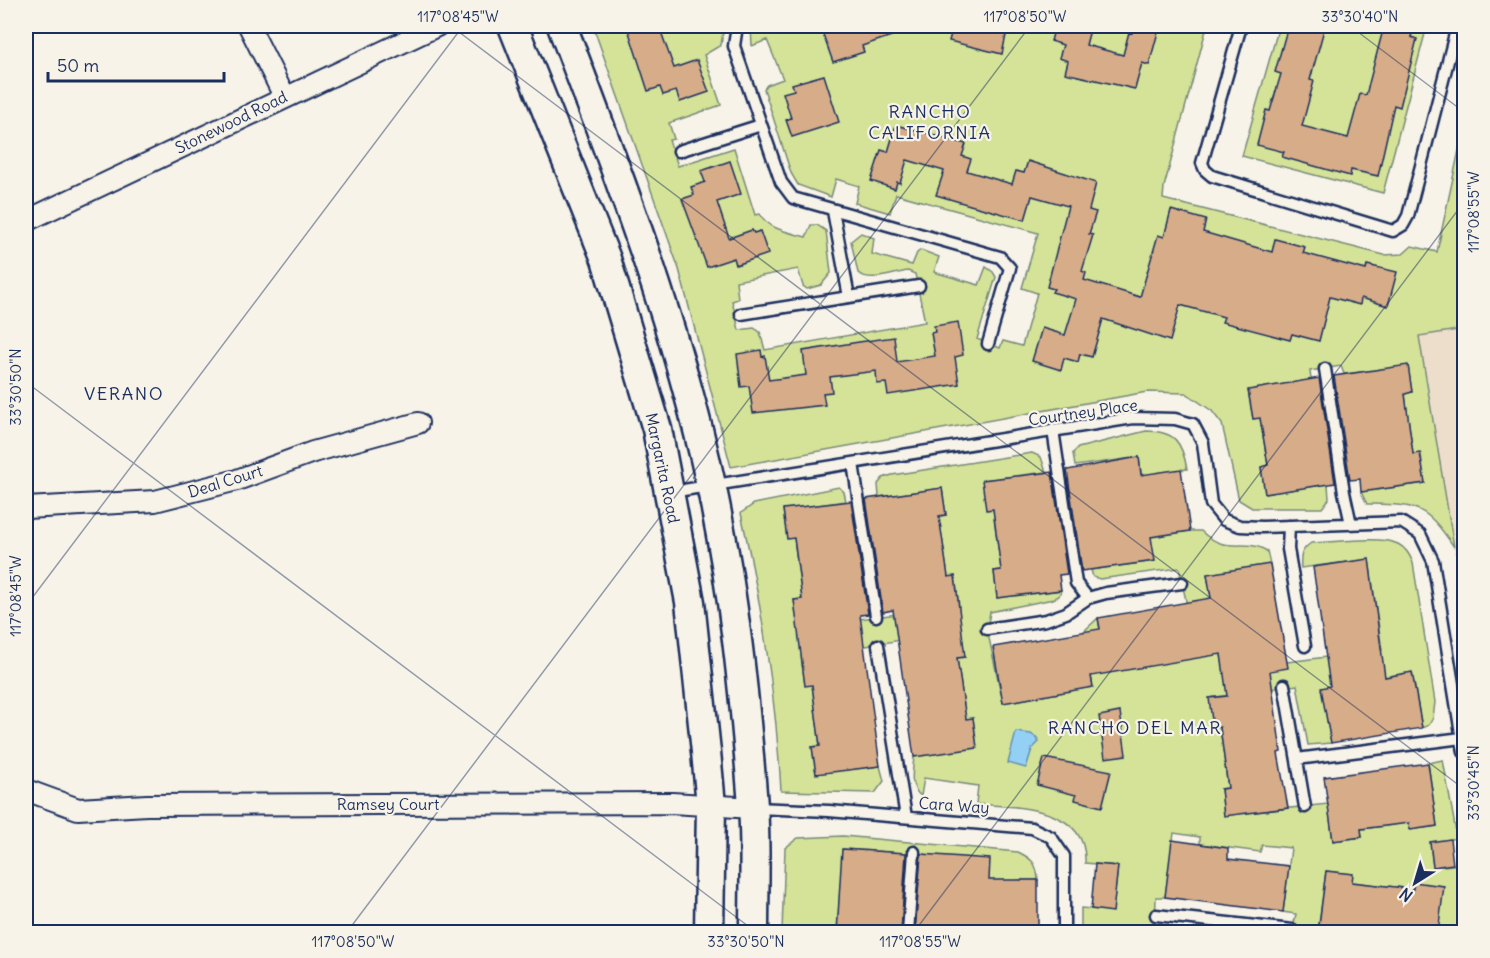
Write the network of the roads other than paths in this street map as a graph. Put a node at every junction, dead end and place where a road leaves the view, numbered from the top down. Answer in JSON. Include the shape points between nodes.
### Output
{"nodes":[{"id":1,"x":249,"y":26,"type":"edge"},
{"id":2,"x":437,"y":26,"type":"edge"},
{"id":3,"x":513,"y":26,"type":"edge"},
{"id":4,"x":562,"y":26,"type":"edge"},
{"id":5,"x":737,"y":26,"type":"edge"},
{"id":6,"x":1241,"y":26,"type":"edge"},
{"id":7,"x":1457,"y":26,"type":"edge"},
{"id":8,"x":284,"y":96,"type":"junction"},
{"id":9,"x":761,"y":125,"type":"junction"},
{"id":10,"x":679,"y":151,"type":"dead end"},
{"id":11,"x":833,"y":211,"type":"junction"},
{"id":12,"x":26,"y":221,"type":"edge"},
{"id":13,"x":919,"y":286,"type":"dead end"},
{"id":14,"x":849,"y":297,"type":"junction"},
{"id":15,"x":741,"y":314,"type":"dead end"},
{"id":16,"x":988,"y":344,"type":"dead end"},
{"id":17,"x":1325,"y":369,"type":"dead end"},
{"id":18,"x":418,"y":423,"type":"dead end"},
{"id":19,"x":1053,"y":430,"type":"junction"},
{"id":20,"x":853,"y":463,"type":"junction"},
{"id":21,"x":711,"y":486,"type":"junction"},
{"id":22,"x":669,"y":492,"type":"junction"},
{"id":23,"x":26,"y":508,"type":"edge"},
{"id":24,"x":1352,"y":524,"type":"junction"},
{"id":25,"x":1289,"y":526,"type":"junction"},
{"id":26,"x":1182,"y":583,"type":"dead end"},
{"id":27,"x":1088,"y":598,"type":"junction"},
{"id":28,"x":876,"y":616,"type":"dead end"},
{"id":29,"x":987,"y":629,"type":"dead end"},
{"id":30,"x":878,"y":645,"type":"dead end"},
{"id":31,"x":1305,"y":646,"type":"dead end"},
{"id":32,"x":1284,"y":685,"type":"dead end"},
{"id":33,"x":1462,"y":738,"type":"junction"},
{"id":34,"x":1464,"y":752,"type":"edge"},
{"id":35,"x":1297,"y":759,"type":"junction"},
{"id":36,"x":26,"y":790,"type":"edge"},
{"id":37,"x":711,"y":805,"type":"junction"},
{"id":38,"x":1305,"y":807,"type":"dead end"},
{"id":39,"x":753,"y":808,"type":"junction"},
{"id":40,"x":906,"y":817,"type":"junction"},
{"id":41,"x":914,"y":852,"type":"dead end"},
{"id":42,"x":1156,"y":915,"type":"dead end"},
{"id":43,"x":1194,"y":920,"type":"junction"},
{"id":44,"x":1292,"y":930,"type":"dead end"},
{"id":45,"x":709,"y":933,"type":"edge"},
{"id":46,"x":754,"y":933,"type":"edge"},
{"id":47,"x":908,"y":933,"type":"edge"},
{"id":48,"x":1064,"y":933,"type":"edge"},
{"id":49,"x":1193,"y":933,"type":"edge"}],
"edges":[{"from":1,"to":8,"type":"street"},
{"from":2,"to":8,"type":"street","name":"Stonewood Road"},
{"from":3,"to":22,"type":"main road","name":"Margarita Road","via":[[606,258],[657,429]]},
{"from":4,"to":21,"type":"main road","via":[[646,251],[681,366]]},
{"from":5,"to":9,"type":"lane","via":[[734,46]]},
{"from":6,"to":7,"type":"lane","via":[[1202,163],[1205,170],[1212,176],[1393,231],[1408,216]]},
{"from":8,"to":12,"type":"street","name":"Stonewood Road"},
{"from":9,"to":10,"type":"lane"},
{"from":9,"to":11,"type":"lane","via":[[786,190],[800,202]]},
{"from":11,"to":14,"type":"lane"},
{"from":11,"to":16,"type":"lane","via":[[1000,257],[1008,263],[1010,268]]},
{"from":13,"to":14,"type":"lane"},
{"from":14,"to":15,"type":"lane"},
{"from":17,"to":24,"type":"lane"},
{"from":18,"to":23,"type":"street","name":"Deal Court","via":[[313,452],[237,480],[155,501]]},
{"from":19,"to":20,"type":"lane","name":"Courtney Place"},
{"from":19,"to":25,"type":"lane","name":"Courtney Place","via":[[1132,418],[1175,419],[1193,424],[1203,443],[1211,504],[1224,520],[1240,526]]},
{"from":19,"to":27,"type":"lane","via":[[1076,583]]},
{"from":20,"to":21,"type":"lane","name":"Courtney Place"},
{"from":20,"to":28,"type":"lane"},
{"from":21,"to":22,"type":"lane","name":"Courtney Place"},
{"from":21,"to":39,"type":"main road","via":[[737,644]]},
{"from":22,"to":37,"type":"main road","name":"Margarita Road","via":[[690,602]]},
{"from":24,"to":25,"type":"lane","name":"Courtney Place"},
{"from":24,"to":33,"type":"lane","name":"Courtney Place","via":[[1401,522],[1420,534],[1433,561]]},
{"from":25,"to":31,"type":"lane","via":[[1288,546]]},
{"from":26,"to":27,"type":"lane"},
{"from":27,"to":29,"type":"lane","via":[[1066,614]]},
{"from":30,"to":40,"type":"lane"},
{"from":32,"to":35,"type":"lane"},
{"from":33,"to":34,"type":"lane","name":"Courtney Place"},
{"from":33,"to":35,"type":"lane"},
{"from":35,"to":38,"type":"lane"},
{"from":36,"to":37,"type":"street","name":"Ramsey Court","via":[[78,809],[147,805]]},
{"from":37,"to":39,"type":"street","name":"Ramsey Court"},
{"from":37,"to":45,"type":"main road","name":"Margarita Road"},
{"from":39,"to":40,"type":"lane","name":"Cara Way"},
{"from":39,"to":46,"type":"main road"},
{"from":40,"to":48,"type":"lane","name":"Cara Way","via":[[1011,825],[1032,828],[1051,837],[1065,856]]},
{"from":41,"to":47,"type":"lane"},
{"from":42,"to":43,"type":"lane"},
{"from":43,"to":44,"type":"lane"},
{"from":43,"to":49,"type":"lane"}]}
